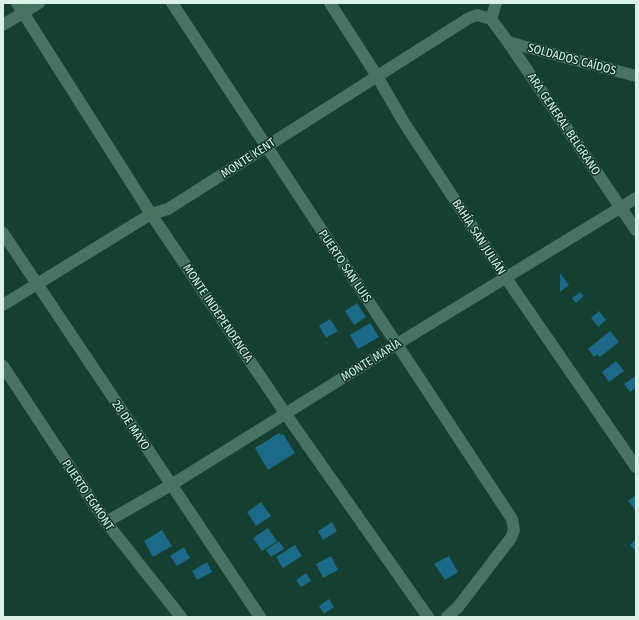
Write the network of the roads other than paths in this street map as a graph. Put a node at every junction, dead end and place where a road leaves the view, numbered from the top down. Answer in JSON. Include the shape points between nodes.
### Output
{"nodes":[{"id":1,"x":39,"y":3,"type":"edge"},
{"id":2,"x":172,"y":3,"type":"edge"},
{"id":3,"x":330,"y":3,"type":"edge"},
{"id":4,"x":496,"y":3,"type":"edge"},
{"id":5,"x":20,"y":8,"type":"edge"},
{"id":6,"x":491,"y":19,"type":"junction"},
{"id":7,"x":3,"y":25,"type":"edge"},
{"id":8,"x":508,"y":42,"type":"junction"},
{"id":9,"x":377,"y":76,"type":"junction"},
{"id":10,"x":636,"y":76,"type":"edge"},
{"id":11,"x":266,"y":147,"type":"junction"},
{"id":12,"x":636,"y":198,"type":"edge"},
{"id":13,"x":621,"y":208,"type":"junction"},
{"id":14,"x":151,"y":214,"type":"junction"},
{"id":15,"x":636,"y":230,"type":"edge"},
{"id":16,"x":3,"y":233,"type":"edge"},
{"id":17,"x":506,"y":278,"type":"junction"},
{"id":18,"x":37,"y":284,"type":"junction"},
{"id":19,"x":3,"y":305,"type":"edge"},
{"id":20,"x":397,"y":344,"type":"junction"},
{"id":21,"x":3,"y":366,"type":"edge"},
{"id":22,"x":285,"y":413,"type":"junction"},
{"id":23,"x":636,"y":467,"type":"edge"},
{"id":24,"x":171,"y":485,"type":"junction"},
{"id":25,"x":106,"y":522,"type":"junction"},
{"id":26,"x":181,"y":617,"type":"edge"},
{"id":27,"x":260,"y":617,"type":"edge"},
{"id":28,"x":428,"y":617,"type":"edge"},
{"id":29,"x":447,"y":617,"type":"edge"}],
"edges":[{"from":1,"to":5,"type":"street"},
{"from":2,"to":11,"type":"street","name":"PUERTO SAN LUIS"},
{"from":3,"to":9,"type":"street","name":"BAHÍA SAN JULIÁN"},
{"from":4,"to":6,"type":"street"},
{"from":5,"to":7,"type":"street"},
{"from":5,"to":14,"type":"street","name":"MONTE INDEPENDENCIA"},
{"from":6,"to":8,"type":"street","name":"ARA GENERAL BELGRANO"},
{"from":6,"to":9,"type":"street","name":"MONTE KENT","via":[[477,15],[469,18]]},
{"from":8,"to":10,"type":"street","name":"SOLDADOS CAÍDOS"},
{"from":8,"to":13,"type":"street","name":"ARA GENERAL BELGRANO"},
{"from":9,"to":11,"type":"street","name":"MONTE KENT"},
{"from":9,"to":17,"type":"street","name":"BAHÍA SAN JULIÁN","via":[[403,121]]},
{"from":11,"to":14,"type":"street","name":"MONTE KENT","via":[[168,209]]},
{"from":11,"to":20,"type":"street","name":"PUERTO SAN LUIS"},
{"from":12,"to":13,"type":"street","name":"MONTE MARÍA"},
{"from":13,"to":15,"type":"street","name":"ARA GENERAL BELGRANO"},
{"from":13,"to":17,"type":"street","name":"MONTE MARÍA"},
{"from":14,"to":18,"type":"street","name":"MONTE KENT"},
{"from":14,"to":22,"type":"street","name":"MONTE INDEPENDENCIA"},
{"from":16,"to":18,"type":"street","name":"28 DE MAYO"},
{"from":17,"to":20,"type":"street","name":"MONTE MARÍA"},
{"from":17,"to":23,"type":"street","name":"BAHÍA SAN JULIÁN"},
{"from":18,"to":19,"type":"street","name":"MONTE KENT"},
{"from":18,"to":24,"type":"street","name":"28 DE MAYO"},
{"from":20,"to":22,"type":"street","name":"MONTE MARÍA"},
{"from":20,"to":29,"type":"street","name":"PUERTO SAN LUIS","via":[[512,519],[514,530],[510,538],[458,607]]},
{"from":21,"to":25,"type":"street","name":"PUERTO EGMONT"},
{"from":22,"to":24,"type":"street","name":"MONTE MARÍA"},
{"from":22,"to":28,"type":"street","name":"MONTE INDEPENDENCIA"},
{"from":24,"to":25,"type":"street","name":"MONTE MARÍA"},
{"from":24,"to":27,"type":"street","name":"28 DE MAYO"},
{"from":25,"to":26,"type":"street","name":"PUERTO EGMONT"}]}
